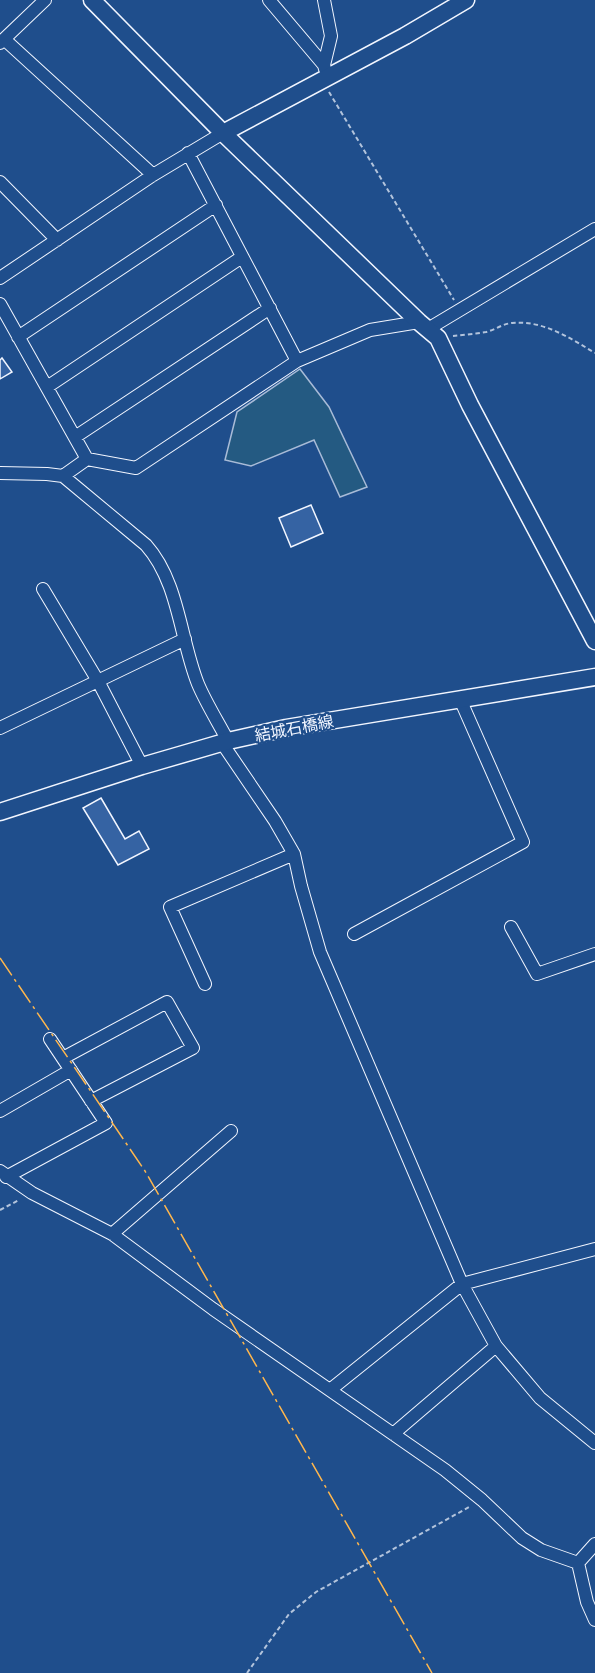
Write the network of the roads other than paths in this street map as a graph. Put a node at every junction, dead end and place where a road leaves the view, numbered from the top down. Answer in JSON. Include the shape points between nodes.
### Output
{"nodes":[{"id":1,"x":45,"y":0,"type":"edge"},
{"id":2,"x":92,"y":0,"type":"edge"},
{"id":3,"x":269,"y":0,"type":"edge"},
{"id":4,"x":324,"y":0,"type":"edge"},
{"id":5,"x":466,"y":0,"type":"edge"},
{"id":6,"x":2,"y":41,"type":"edge"},
{"id":7,"x":324,"y":75,"type":"junction"},
{"id":8,"x":223,"y":134,"type":"junction"},
{"id":9,"x":188,"y":153,"type":"junction"},
{"id":10,"x":153,"y":175,"type":"junction"},
{"id":11,"x":0,"y":182,"type":"edge"},
{"id":12,"x":216,"y":205,"type":"junction"},
{"id":13,"x":595,"y":229,"type":"edge"},
{"id":14,"x":57,"y":240,"type":"junction"},
{"id":15,"x":242,"y":257,"type":"junction"},
{"id":16,"x":0,"y":278,"type":"edge"},
{"id":17,"x":0,"y":303,"type":"edge"},
{"id":18,"x":270,"y":308,"type":"junction"},
{"id":19,"x":428,"y":329,"type":"junction"},
{"id":20,"x":18,"y":337,"type":"junction"},
{"id":21,"x":297,"y":361,"type":"junction"},
{"id":22,"x":47,"y":387,"type":"junction"},
{"id":23,"x":75,"y":437,"type":"junction"},
{"id":24,"x":87,"y":459,"type":"junction"},
{"id":25,"x":0,"y":473,"type":"edge"},
{"id":26,"x":63,"y":476,"type":"junction"},
{"id":27,"x":43,"y":590,"type":"dead end"},
{"id":28,"x":186,"y":639,"type":"junction"},
{"id":29,"x":595,"y":641,"type":"edge"},
{"id":30,"x":595,"y":677,"type":"edge"},
{"id":31,"x":98,"y":681,"type":"junction"},
{"id":32,"x":460,"y":699,"type":"junction"},
{"id":33,"x":0,"y":728,"type":"edge"},
{"id":34,"x":225,"y":742,"type":"junction"},
{"id":35,"x":142,"y":766,"type":"junction"},
{"id":36,"x":0,"y":812,"type":"edge"},
{"id":37,"x":294,"y":854,"type":"junction"},
{"id":38,"x":511,"y":927,"type":"dead end"},
{"id":39,"x":354,"y":934,"type":"dead end"},
{"id":40,"x":595,"y":954,"type":"edge"},
{"id":41,"x":206,"y":984,"type":"dead end"},
{"id":42,"x":50,"y":1039,"type":"dead end"},
{"id":43,"x":63,"y":1058,"type":"junction"},
{"id":44,"x":70,"y":1070,"type":"junction"},
{"id":45,"x":91,"y":1101,"type":"junction"},
{"id":46,"x":0,"y":1111,"type":"edge"},
{"id":47,"x":231,"y":1131,"type":"dead end"},
{"id":48,"x":3,"y":1174,"type":"edge"},
{"id":49,"x":112,"y":1234,"type":"junction"},
{"id":50,"x":595,"y":1249,"type":"edge"},
{"id":51,"x":462,"y":1284,"type":"junction"},
{"id":52,"x":496,"y":1346,"type":"junction"},
{"id":53,"x":330,"y":1390,"type":"junction"},
{"id":54,"x":393,"y":1434,"type":"junction"},
{"id":55,"x":595,"y":1443,"type":"edge"},
{"id":56,"x":595,"y":1544,"type":"edge"},
{"id":57,"x":578,"y":1563,"type":"junction"},
{"id":58,"x":595,"y":1620,"type":"edge"}],
"edges":[{"from":1,"to":6,"type":"street"},
{"from":2,"to":8,"type":"street"},
{"from":3,"to":7,"type":"street"},
{"from":4,"to":7,"type":"street","via":[[331,36]]},
{"from":5,"to":7,"type":"street","via":[[405,36]]},
{"from":6,"to":10,"type":"street"},
{"from":7,"to":8,"type":"street"},
{"from":8,"to":9,"type":"street"},
{"from":8,"to":19,"type":"street"},
{"from":9,"to":10,"type":"street"},
{"from":9,"to":12,"type":"street"},
{"from":10,"to":14,"type":"street"},
{"from":11,"to":14,"type":"street"},
{"from":12,"to":15,"type":"street"},
{"from":12,"to":20,"type":"street"},
{"from":13,"to":19,"type":"street"},
{"from":14,"to":16,"type":"street"},
{"from":15,"to":18,"type":"street"},
{"from":15,"to":22,"type":"street"},
{"from":17,"to":20,"type":"street"},
{"from":18,"to":21,"type":"street"},
{"from":18,"to":23,"type":"street"},
{"from":19,"to":21,"type":"street","via":[[370,330]]},
{"from":19,"to":29,"type":"street"},
{"from":20,"to":22,"type":"street"},
{"from":21,"to":24,"type":"street","via":[[136,468]]},
{"from":22,"to":23,"type":"street"},
{"from":23,"to":24,"type":"street"},
{"from":24,"to":26,"type":"street"},
{"from":25,"to":26,"type":"street"},
{"from":26,"to":28,"type":"street","via":[[154,554],[166,575]]},
{"from":27,"to":31,"type":"street"},
{"from":28,"to":31,"type":"street"},
{"from":28,"to":34,"type":"street","via":[[198,684]]},
{"from":30,"to":32,"type":"street","name":"結城石橋線"},
{"from":31,"to":33,"type":"street"},
{"from":31,"to":35,"type":"street"},
{"from":32,"to":34,"type":"street","name":"結城石橋線"},
{"from":32,"to":39,"type":"street","via":[[523,842]]},
{"from":34,"to":35,"type":"street","name":"結城石橋線"},
{"from":34,"to":37,"type":"street"},
{"from":35,"to":36,"type":"street","name":"結城石橋線"},
{"from":37,"to":41,"type":"street","via":[[170,907]]},
{"from":37,"to":51,"type":"street","via":[[320,952]]},
{"from":38,"to":40,"type":"street","via":[[537,974]]},
{"from":42,"to":43,"type":"street"},
{"from":43,"to":44,"type":"street"},
{"from":43,"to":45,"type":"street","via":[[167,1002],[193,1048]]},
{"from":44,"to":45,"type":"street"},
{"from":44,"to":46,"type":"street"},
{"from":45,"to":48,"type":"street","via":[[106,1123]]},
{"from":47,"to":49,"type":"street"},
{"from":48,"to":49,"type":"street"},
{"from":49,"to":53,"type":"street"},
{"from":50,"to":51,"type":"street"},
{"from":51,"to":52,"type":"street"},
{"from":51,"to":53,"type":"street"},
{"from":52,"to":54,"type":"street"},
{"from":52,"to":55,"type":"street","via":[[540,1398]]},
{"from":53,"to":54,"type":"street"},
{"from":54,"to":57,"type":"street","via":[[446,1470],[522,1538],[541,1550]]},
{"from":56,"to":57,"type":"street"},
{"from":57,"to":58,"type":"street"}]}
